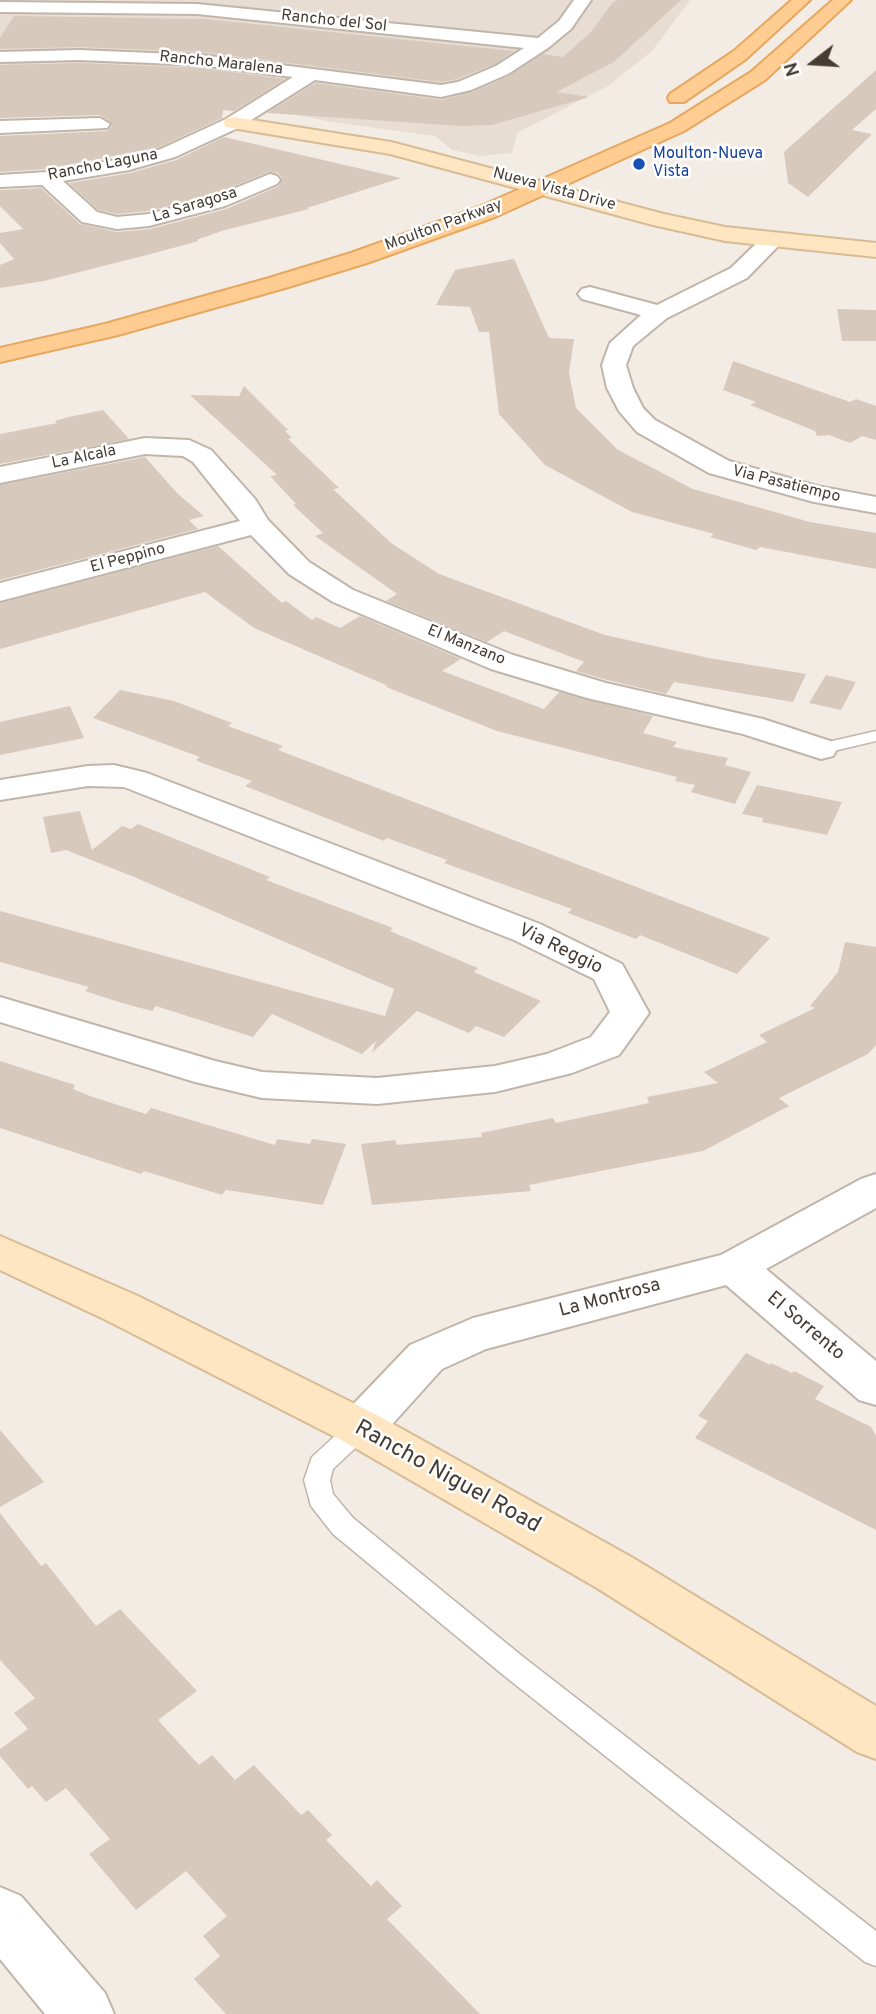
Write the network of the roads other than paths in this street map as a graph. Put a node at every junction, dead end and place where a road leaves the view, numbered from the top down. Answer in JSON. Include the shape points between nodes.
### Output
{"nodes":[{"id":1,"x":583,"y":0,"type":"edge"},
{"id":2,"x":802,"y":0,"type":"edge"},
{"id":3,"x":843,"y":0,"type":"edge"},
{"id":4,"x":0,"y":7,"type":"edge"},
{"id":5,"x":542,"y":44,"type":"junction"},
{"id":6,"x":0,"y":57,"type":"edge"},
{"id":7,"x":312,"y":75,"type":"junction"},
{"id":8,"x":660,"y":107,"type":"dead end"},
{"id":9,"x":233,"y":123,"type":"junction"},
{"id":10,"x":100,"y":124,"type":"dead end"},
{"id":11,"x":0,"y":127,"type":"edge"},
{"id":12,"x":531,"y":167,"type":"dead end"},
{"id":13,"x":505,"y":177,"type":"junction"},
{"id":14,"x":47,"y":178,"type":"junction"},
{"id":15,"x":270,"y":180,"type":"dead end"},
{"id":16,"x":0,"y":181,"type":"edge"},
{"id":17,"x":544,"y":187,"type":"junction"},
{"id":18,"x":472,"y":191,"type":"dead end"},
{"id":19,"x":772,"y":241,"type":"junction"},
{"id":20,"x":876,"y":250,"type":"edge"},
{"id":21,"x":264,"y":264,"type":"dead end"},
{"id":22,"x":213,"y":278,"type":"dead end"},
{"id":23,"x":590,"y":294,"type":"dead end"},
{"id":24,"x":659,"y":313,"type":"junction"},
{"id":25,"x":0,"y":355,"type":"edge"},
{"id":26,"x":168,"y":445,"type":"joint"},
{"id":27,"x":0,"y":475,"type":"edge"},
{"id":28,"x":876,"y":505,"type":"edge"},
{"id":29,"x":257,"y":525,"type":"junction"},
{"id":30,"x":0,"y":592,"type":"edge"},
{"id":31,"x":876,"y":736,"type":"edge"},
{"id":32,"x":821,"y":749,"type":"joint"},
{"id":33,"x":0,"y":790,"type":"edge"},
{"id":34,"x":0,"y":1009,"type":"edge"},
{"id":35,"x":876,"y":1189,"type":"edge"},
{"id":36,"x":0,"y":1252,"type":"edge"},
{"id":37,"x":734,"y":1267,"type":"junction"},
{"id":38,"x":876,"y":1387,"type":"edge"},
{"id":39,"x":360,"y":1428,"type":"junction"},
{"id":40,"x":876,"y":1735,"type":"edge"},
{"id":41,"x":0,"y":1914,"type":"edge"},
{"id":42,"x":876,"y":1951,"type":"edge"},
{"id":43,"x":84,"y":2014,"type":"edge"}],
"edges":[{"from":1,"to":5,"type":"street"},
{"from":2,"to":8,"type":"main road","via":[[740,55]]},
{"from":3,"to":17,"type":"main road","name":"Moulton Parkway","via":[[789,51],[722,100],[677,127]]},
{"from":4,"to":5,"type":"street","name":"Rancho del Sol","via":[[197,9]]},
{"from":5,"to":7,"type":"street","name":"Rancho Maralena","via":[[502,70],[442,91]]},
{"from":6,"to":7,"type":"street","name":"Rancho Maralena","via":[[139,56]]},
{"from":7,"to":9,"type":"street","name":"Rancho Laguna"},
{"from":9,"to":13,"type":"street","name":"Nueva Vista Drive","via":[[391,148]]},
{"from":9,"to":14,"type":"street","name":"Rancho Laguna","via":[[168,153]]},
{"from":10,"to":11,"type":"street"},
{"from":12,"to":13,"type":"main road","name":"Moulton Parkway"},
{"from":13,"to":17,"type":"street","name":"Nueva Vista Drive"},
{"from":13,"to":18,"type":"main road","name":"Moulton Parkway"},
{"from":14,"to":15,"type":"street","name":"La Saragosa","via":[[90,217],[117,223],[149,220],[218,202]]},
{"from":14,"to":16,"type":"street","name":"Rancho Laguna"},
{"from":17,"to":19,"type":"street","name":"Nueva Vista Drive","via":[[661,220]]},
{"from":17,"to":25,"type":"main road","name":"Moulton Parkway","via":[[487,212],[277,284]]},
{"from":19,"to":20,"type":"street","name":"Nueva Vista Drive"},
{"from":19,"to":24,"type":"street","name":"Via Pasatiempo","via":[[739,273]]},
{"from":21,"to":22,"type":"main road"},
{"from":23,"to":24,"type":"street"},
{"from":24,"to":28,"type":"street","name":"Via Pasatiempo","via":[[622,343],[614,365],[632,411],[646,426],[719,467],[775,485]]},
{"from":26,"to":27,"type":"street","name":"La Alcala"},
{"from":26,"to":29,"type":"street","name":"El Manzano","via":[[189,448],[202,456]]},
{"from":29,"to":30,"type":"street","name":"El Peppino"},
{"from":29,"to":32,"type":"street","name":"El Manzano","via":[[299,568],[344,596],[502,662],[598,691],[752,726]]},
{"from":31,"to":32,"type":"lane"},
{"from":33,"to":34,"type":"street","name":"Via Reggio","via":[[88,776],[135,780],[527,932],[609,972],[630,1013],[605,1046],[558,1064],[495,1079],[377,1091],[248,1082]]},
{"from":35,"to":37,"type":"street","name":"La Montrosa"},
{"from":36,"to":39,"type":"street","name":"Rancho Niguel Road"},
{"from":37,"to":38,"type":"street","name":"El Sorrento"},
{"from":37,"to":39,"type":"street","name":"La Montrosa","via":[[472,1335],[426,1357]]},
{"from":39,"to":40,"type":"street","name":"Rancho Niguel Road","via":[[615,1573]]},
{"from":39,"to":42,"type":"lane","via":[[321,1464],[317,1480],[320,1497],[343,1526]]},
{"from":41,"to":43,"type":"street"}]}
